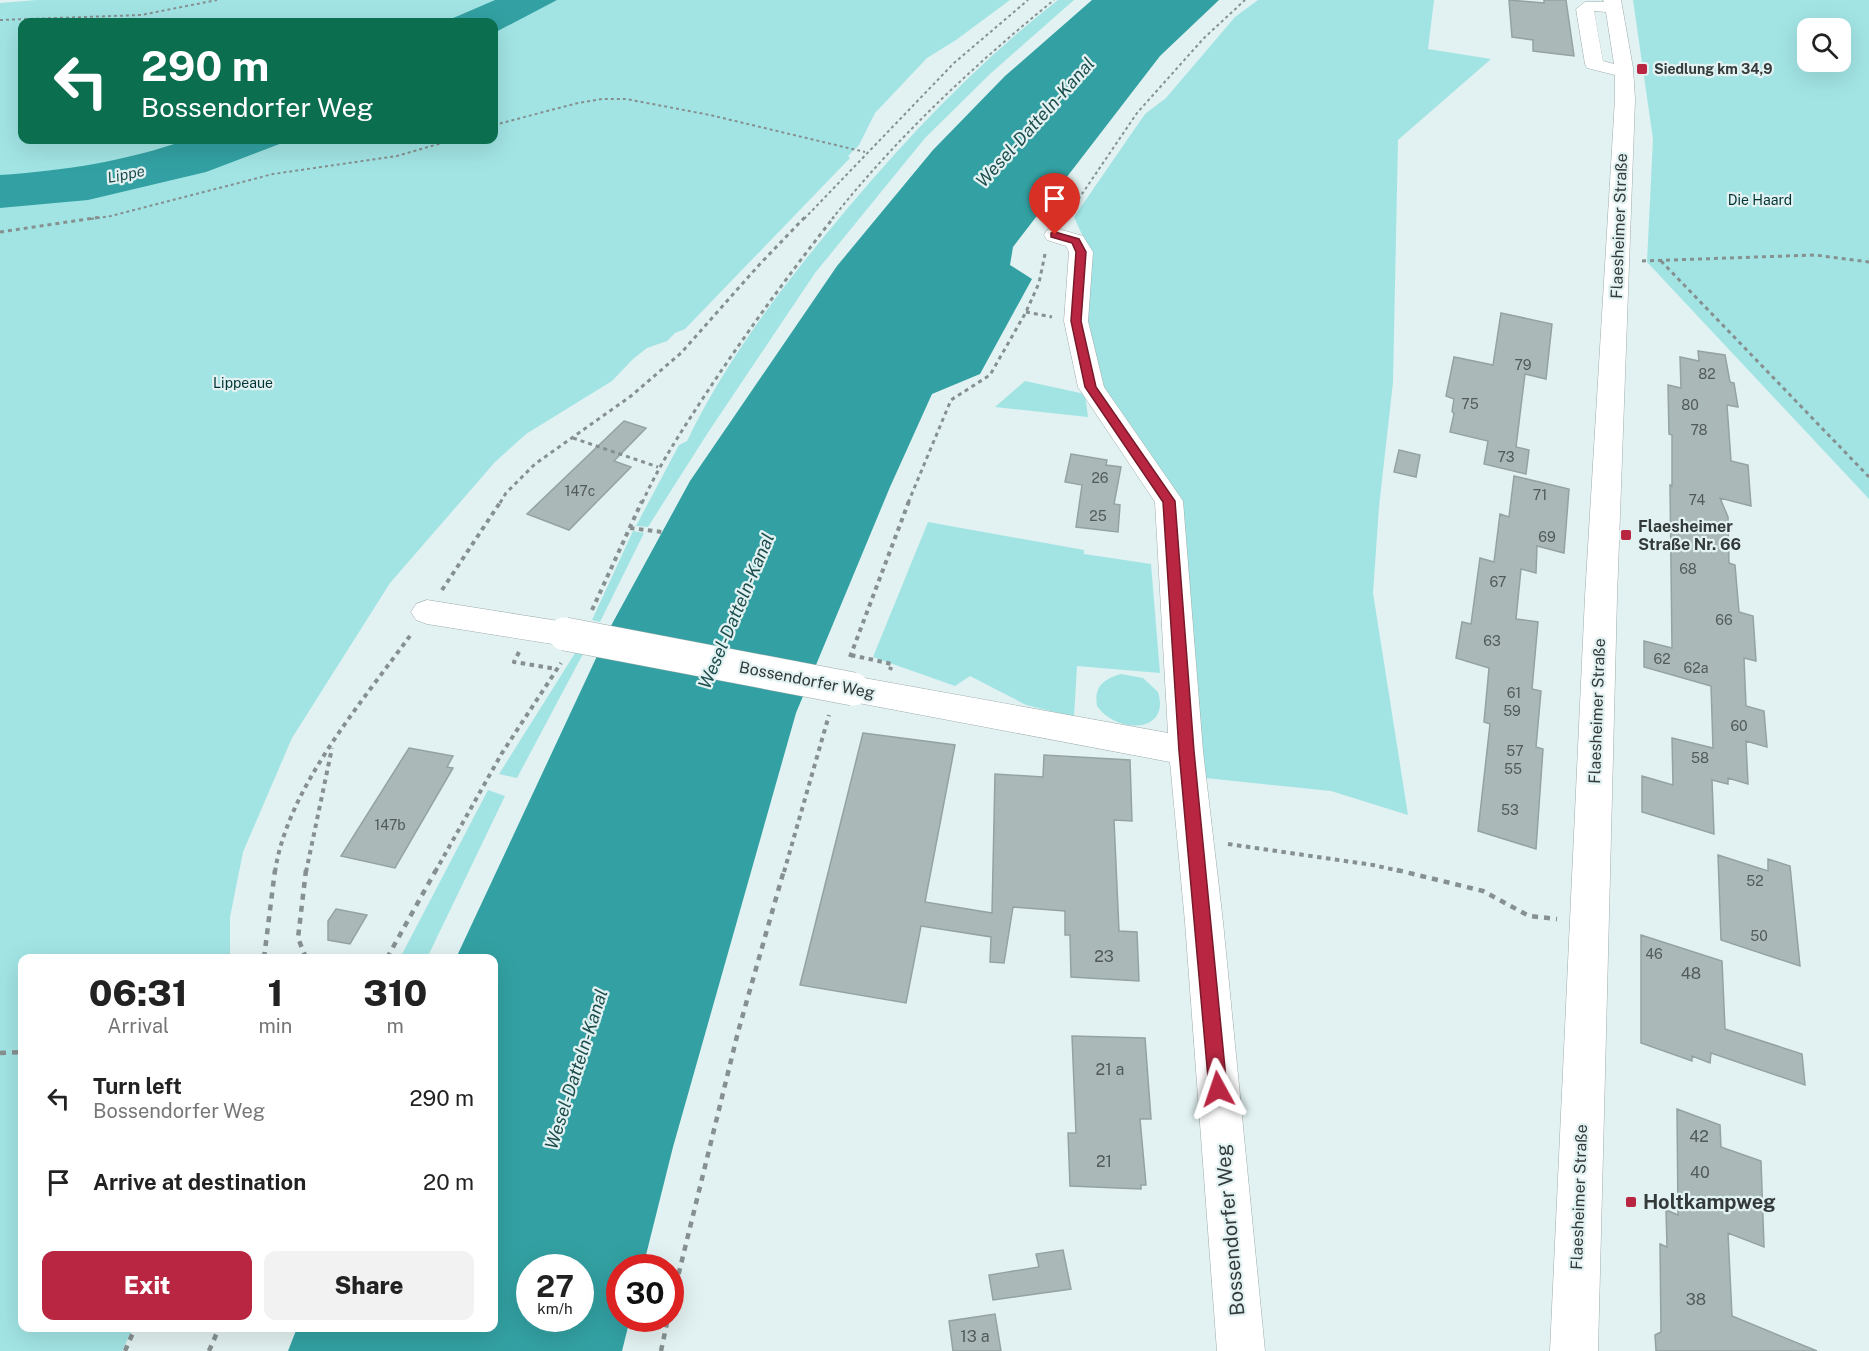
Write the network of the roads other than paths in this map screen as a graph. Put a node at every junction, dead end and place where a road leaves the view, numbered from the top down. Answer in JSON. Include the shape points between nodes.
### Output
{"nodes":[{"id":1,"x":1613,"y":4,"type":"edge"},
{"id":2,"x":1624,"y":72,"type":"junction"},
{"id":3,"x":1055,"y":235,"type":"road end"},
{"id":4,"x":427,"y":612,"type":"road end"},
{"id":5,"x":1186,"y":751,"type":"junction"},
{"id":6,"x":1241,"y":1351,"type":"edge"},
{"id":7,"x":1574,"y":1351,"type":"edge"}],
"edges":[{"from":1,"to":2,"type":"street","name":"Flaesheimer Straße"},
{"from":1,"to":2,"type":"street","name":"Flaesheimer Straße","via":[[1585,9],[1594,64]]},
{"from":2,"to":7,"type":"street","name":"Flaesheimer Straße"},
{"from":3,"to":5,"type":"street","name":"Bossendorfer Weg","via":[[1075,241],[1081,252],[1076,321],[1091,387],[1169,501]]},
{"from":4,"to":5,"type":"street","name":"Bossendorfer Weg","bridge":true,"via":[[564,647],[850,676]]},
{"from":5,"to":6,"type":"street","name":"Bossendorfer Weg"}]}
